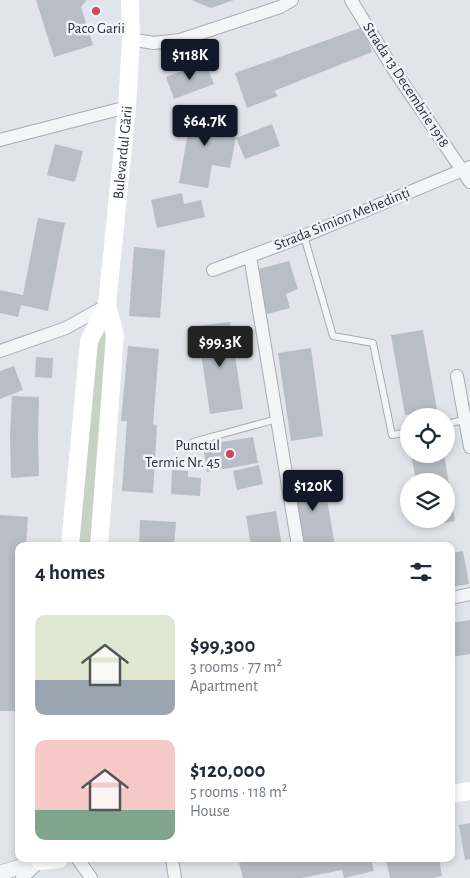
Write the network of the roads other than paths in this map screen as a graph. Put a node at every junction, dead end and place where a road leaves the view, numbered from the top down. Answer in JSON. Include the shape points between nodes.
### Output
{"nodes":[{"id":1,"x":130,"y":0,"type":"edge"},
{"id":2,"x":292,"y":0,"type":"edge"},
{"id":3,"x":351,"y":0,"type":"edge"},
{"id":4,"x":131,"y":39,"type":"junction"},
{"id":5,"x":126,"y":107,"type":"junction"},
{"id":6,"x":0,"y":140,"type":"edge"},
{"id":7,"x":466,"y":168,"type":"edge"},
{"id":8,"x":470,"y":182,"type":"edge"},
{"id":9,"x":304,"y":236,"type":"junction"},
{"id":10,"x":250,"y":256,"type":"junction"},
{"id":11,"x":213,"y":270,"type":"dead end"},
{"id":12,"x":107,"y":305,"type":"junction"},
{"id":13,"x":0,"y":351,"type":"edge"},
{"id":14,"x":457,"y":376,"type":"dead end"},
{"id":15,"x":277,"y":420,"type":"junction"},
{"id":16,"x":464,"y":420,"type":"junction"},
{"id":17,"x":455,"y":422,"type":"edge"},
{"id":18,"x":400,"y":434,"type":"edge"},
{"id":19,"x":193,"y":442,"type":"dead end"},
{"id":20,"x":470,"y":447,"type":"edge"},
{"id":21,"x":70,"y":542,"type":"edge"},
{"id":22,"x":99,"y":542,"type":"edge"},
{"id":23,"x":297,"y":542,"type":"edge"},
{"id":24,"x":470,"y":594,"type":"edge"},
{"id":25,"x":455,"y":597,"type":"edge"},
{"id":26,"x":470,"y":791,"type":"edge"},
{"id":27,"x":455,"y":793,"type":"edge"},
{"id":28,"x":34,"y":862,"type":"edge"},
{"id":29,"x":38,"y":862,"type":"edge"},
{"id":30,"x":80,"y":862,"type":"edge"},
{"id":31,"x":172,"y":862,"type":"edge"},
{"id":32,"x":0,"y":874,"type":"edge"},
{"id":33,"x":22,"y":878,"type":"edge"},
{"id":34,"x":91,"y":878,"type":"edge"},
{"id":35,"x":175,"y":878,"type":"edge"}],
"edges":[{"from":1,"to":4,"type":"main road","name":"Bulevardul Gării"},
{"from":2,"to":4,"type":"street","via":[[280,7],[180,40],[154,43]]},
{"from":3,"to":7,"type":"street","name":"Strada 13 Decembrie 1918","via":[[394,70]]},
{"from":4,"to":5,"type":"main road","name":"Bulevardul Gării"},
{"from":5,"to":6,"type":"street"},
{"from":5,"to":12,"type":"main road","name":"Bulevardul Gării"},
{"from":7,"to":8,"type":"street","name":"Strada 13 Decembrie 1918"},
{"from":7,"to":9,"type":"street","name":"Strada Simion Mehedinți"},
{"from":9,"to":10,"type":"street","name":"Strada Simion Mehedinți"},
{"from":9,"to":18,"type":"lane","via":[[333,336],[373,343],[392,435]]},
{"from":10,"to":11,"type":"street","name":"Strada Simion Mehedinți"},
{"from":10,"to":15,"type":"street"},
{"from":12,"to":13,"type":"street","via":[[66,328]]},
{"from":12,"to":21,"type":"main road","name":"Bulevardul Gării","via":[[89,341]]},
{"from":12,"to":22,"type":"main road","name":"Bulevardul Gării","via":[[114,335]]},
{"from":14,"to":16,"type":"street"},
{"from":15,"to":19,"type":"lane"},
{"from":15,"to":23,"type":"street"},
{"from":16,"to":17,"type":"lane"},
{"from":16,"to":20,"type":"street"},
{"from":24,"to":25,"type":"street"},
{"from":26,"to":27,"type":"main road"},
{"from":28,"to":32,"type":"street"},
{"from":29,"to":33,"type":"street"},
{"from":30,"to":34,"type":"street"},
{"from":31,"to":35,"type":"street"}]}
